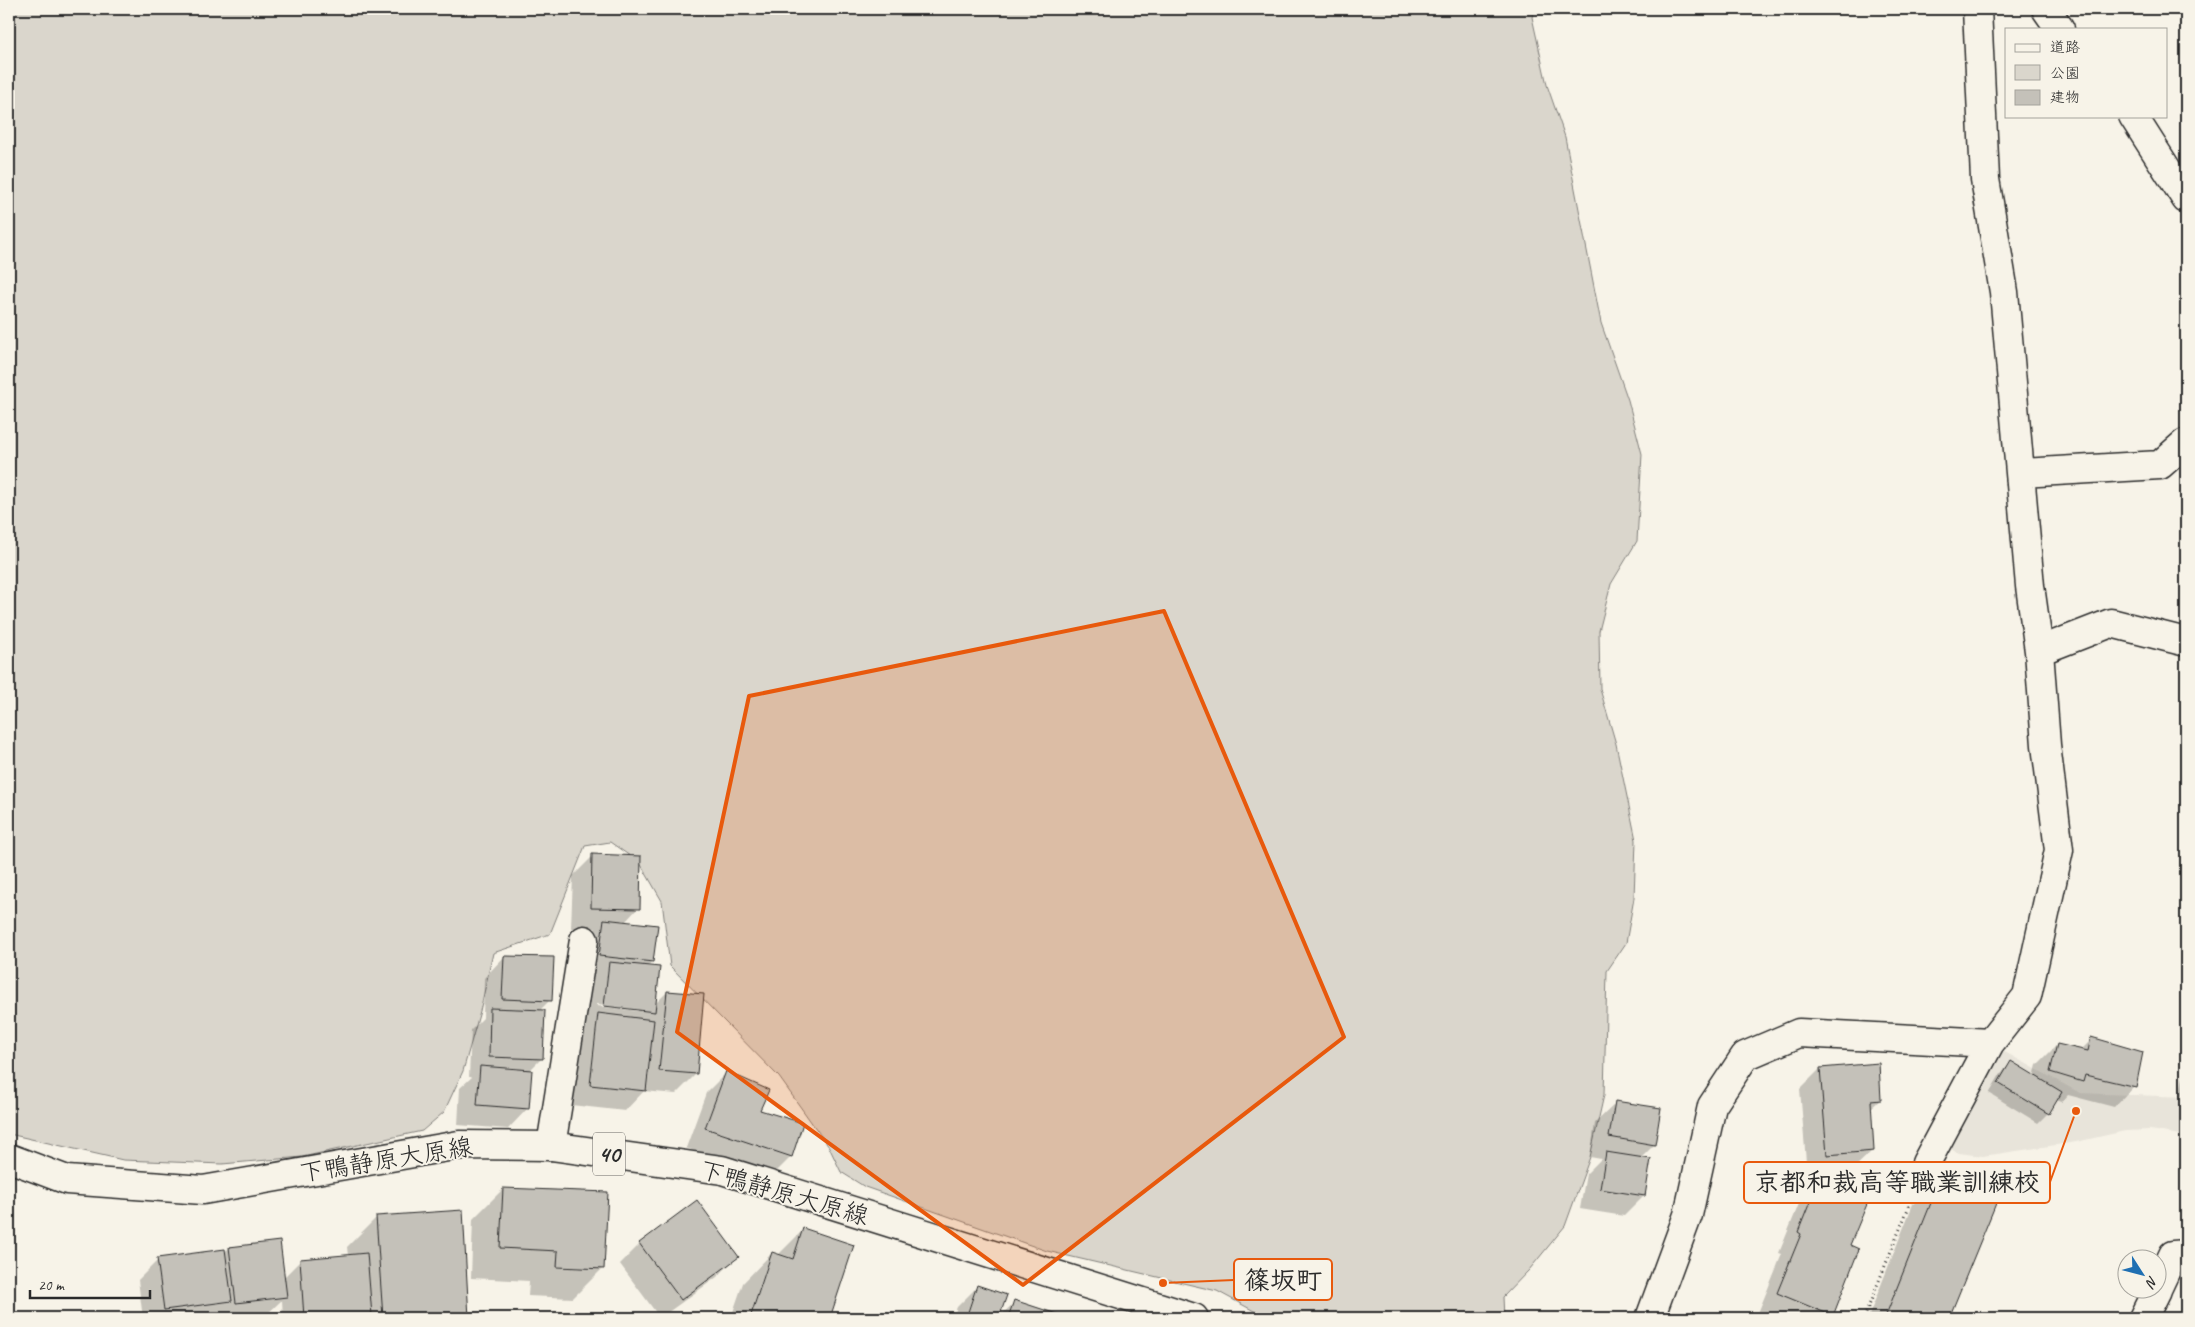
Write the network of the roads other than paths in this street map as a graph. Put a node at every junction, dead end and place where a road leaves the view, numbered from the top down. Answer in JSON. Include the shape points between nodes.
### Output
{"nodes":[{"id":1,"x":1977,"y":9,"type":"edge"},
{"id":2,"x":2046,"y":9,"type":"edge"},
{"id":3,"x":2059,"y":28,"type":"edge"},
{"id":4,"x":2134,"y":118,"type":"edge"},
{"id":5,"x":2186,"y":198,"type":"edge"},
{"id":6,"x":2185,"y":443,"type":"edge"},
{"id":7,"x":2021,"y":473,"type":"junction"},
{"id":8,"x":2186,"y":642,"type":"edge"},
{"id":9,"x":2039,"y":651,"type":"junction"},
{"id":10,"x":584,"y":940,"type":"dead end"},
{"id":11,"x":1990,"y":1044,"type":"junction"},
{"id":12,"x":550,"y":1146,"type":"junction"},
{"id":13,"x":9,"y":1158,"type":"edge"},
{"id":14,"x":1926,"y":1163,"type":"road end"},
{"id":15,"x":2186,"y":1254,"type":"edge"},
{"id":16,"x":2168,"y":1265,"type":"edge"},
{"id":17,"x":2151,"y":1300,"type":"edge"},
{"id":18,"x":1194,"y":1318,"type":"edge"},
{"id":19,"x":1650,"y":1318,"type":"edge"},
{"id":20,"x":2143,"y":1318,"type":"edge"}],
"edges":[{"from":1,"to":7,"type":"street","via":[[1985,179],[2004,292]]},
{"from":2,"to":3,"type":"street"},
{"from":4,"to":5,"type":"street"},
{"from":6,"to":7,"type":"street","via":[[2160,465]]},
{"from":7,"to":9,"type":"street"},
{"from":8,"to":9,"type":"street","via":[[2112,623]]},
{"from":9,"to":11,"type":"street","via":[[2059,850],[2027,996]]},
{"from":10,"to":12,"type":"street"},
{"from":11,"to":14,"type":"street"},
{"from":11,"to":19,"type":"street","via":[[1799,1033],[1745,1056],[1712,1106],[1688,1214]]},
{"from":12,"to":13,"type":"street","name":"下鴨静原大原線","number":"40","via":[[459,1145],[203,1190],[67,1180]]},
{"from":12,"to":18,"type":"street","name":"下鴨静原大原線","number":"40","via":[[722,1170]]},
{"from":15,"to":16,"type":"street","via":[[2173,1255]]},
{"from":17,"to":20,"type":"street"}]}
